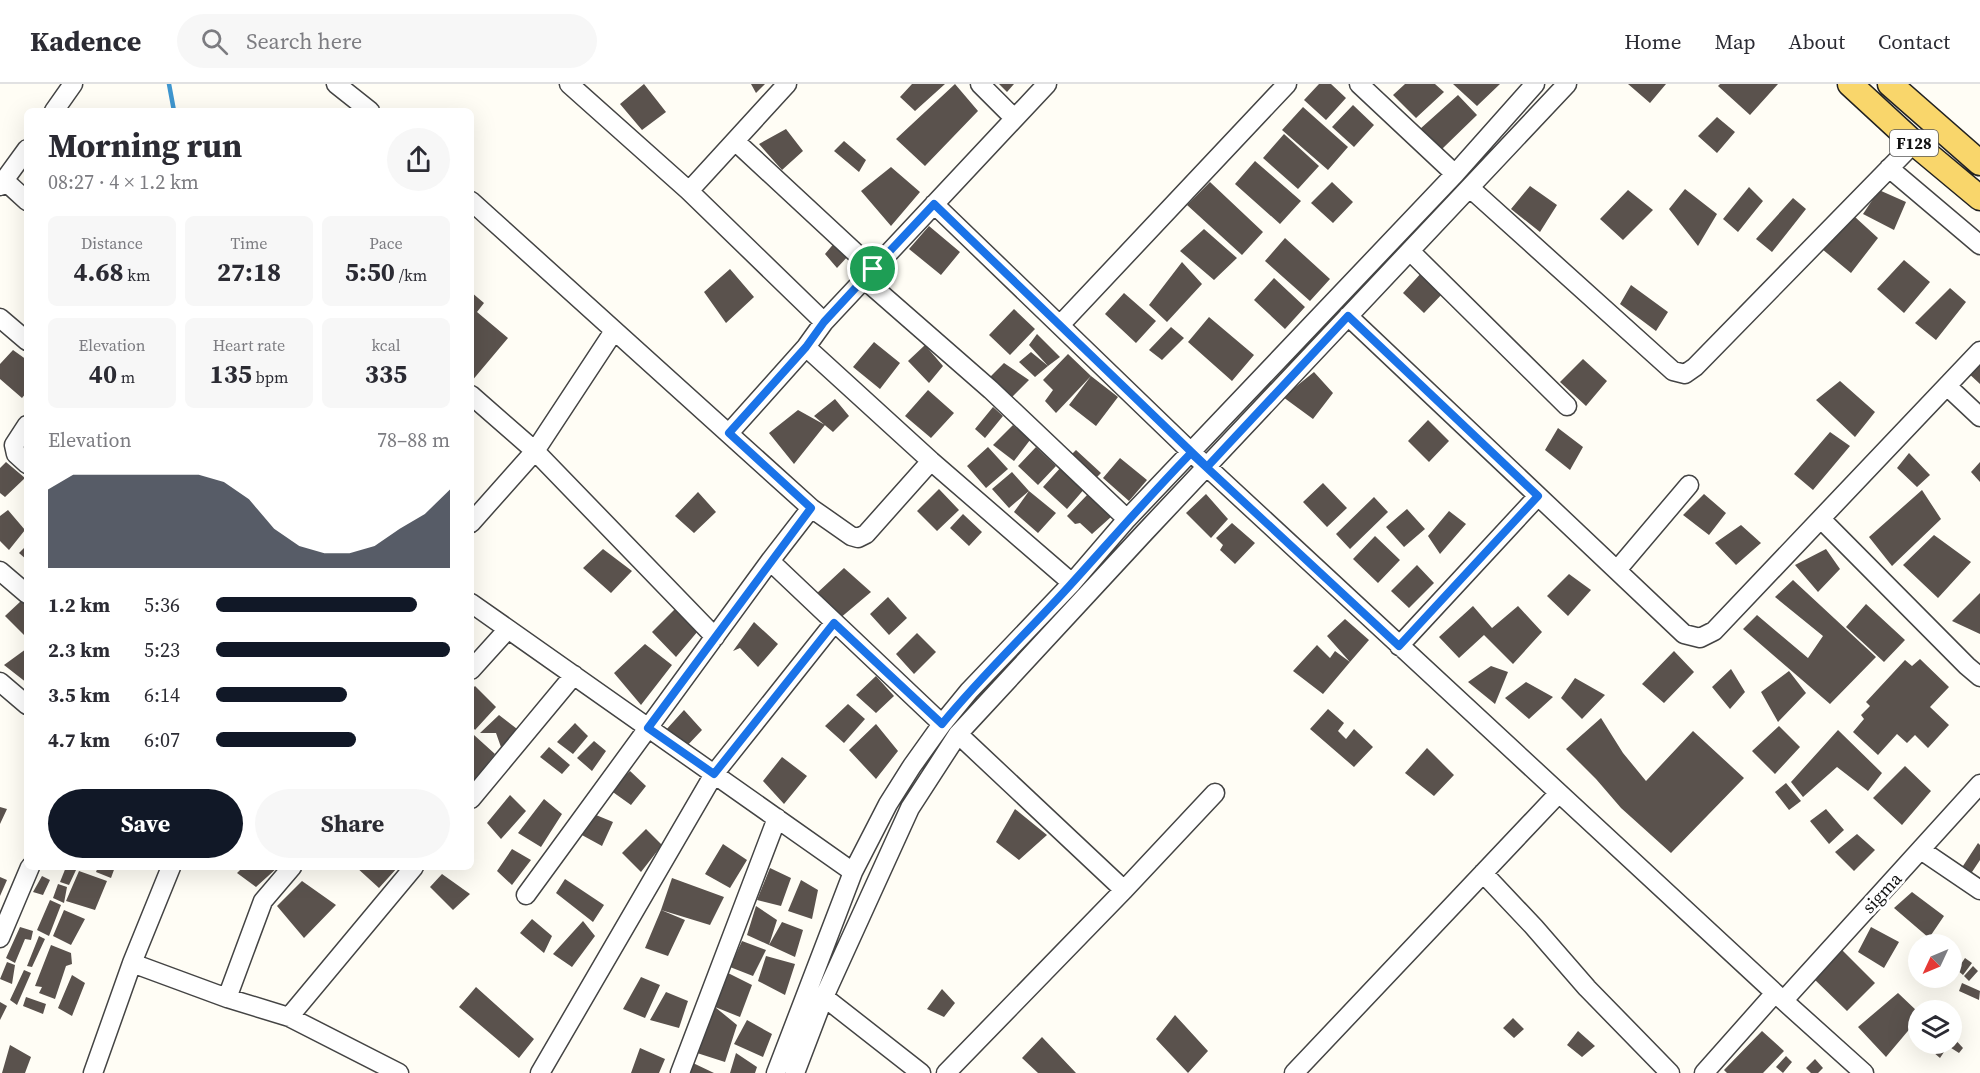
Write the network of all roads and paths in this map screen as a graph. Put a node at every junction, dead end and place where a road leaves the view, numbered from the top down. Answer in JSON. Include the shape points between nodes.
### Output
{"nodes":[{"id":1,"x":72,"y":84,"type":"edge"},
{"id":2,"x":336,"y":84,"type":"edge"},
{"id":3,"x":569,"y":84,"type":"edge"},
{"id":4,"x":787,"y":84,"type":"edge"},
{"id":5,"x":980,"y":84,"type":"edge"},
{"id":6,"x":1047,"y":84,"type":"edge"},
{"id":7,"x":1287,"y":84,"type":"edge"},
{"id":8,"x":1359,"y":84,"type":"edge"},
{"id":9,"x":1535,"y":84,"type":"edge"},
{"id":10,"x":1567,"y":84,"type":"edge"},
{"id":11,"x":1850,"y":84,"type":"edge"},
{"id":12,"x":1890,"y":84,"type":"edge"},
{"id":13,"x":56,"y":108,"type":"edge"},
{"id":14,"x":366,"y":108,"type":"edge"},
{"id":15,"x":1014,"y":118,"type":"junction"},
{"id":16,"x":735,"y":141,"type":"junction"},
{"id":17,"x":1914,"y":143,"type":"junction"},
{"id":18,"x":24,"y":153,"type":"edge"},
{"id":19,"x":1980,"y":164,"type":"edge"},
{"id":20,"x":1889,"y":168,"type":"junction"},
{"id":21,"x":1455,"y":174,"type":"junction"},
{"id":22,"x":2,"y":183,"type":"edge"},
{"id":23,"x":1470,"y":188,"type":"junction"},
{"id":24,"x":689,"y":191,"type":"junction"},
{"id":25,"x":1980,"y":198,"type":"edge"},
{"id":26,"x":24,"y":199,"type":"edge"},
{"id":27,"x":474,"y":204,"type":"edge"},
{"id":28,"x":934,"y":204,"type":"junction"},
{"id":29,"x":1980,"y":245,"type":"edge"},
{"id":30,"x":1410,"y":251,"type":"junction"},
{"id":31,"x":868,"y":274,"type":"junction"},
{"id":32,"x":1348,"y":316,"type":"junction"},
{"id":33,"x":0,"y":318,"type":"edge"},
{"id":34,"x":824,"y":322,"type":"junction"},
{"id":35,"x":1060,"y":325,"type":"junction"},
{"id":36,"x":614,"y":331,"type":"junction"},
{"id":37,"x":24,"y":338,"type":"edge"},
{"id":38,"x":806,"y":347,"type":"junction"},
{"id":39,"x":1980,"y":351,"type":"edge"},
{"id":40,"x":1947,"y":386,"type":"junction"},
{"id":41,"x":474,"y":397,"type":"edge"},
{"id":42,"x":1567,"y":406,"type":"dead end"},
{"id":43,"x":1980,"y":417,"type":"edge"},
{"id":44,"x":24,"y":430,"type":"edge"},
{"id":45,"x":729,"y":433,"type":"junction"},
{"id":46,"x":535,"y":451,"type":"junction"},
{"id":47,"x":1191,"y":453,"type":"junction"},
{"id":48,"x":24,"y":461,"type":"edge"},
{"id":49,"x":931,"y":461,"type":"junction"},
{"id":50,"x":1207,"y":467,"type":"junction"},
{"id":51,"x":1689,"y":485,"type":"dead end"},
{"id":52,"x":1538,"y":496,"type":"junction"},
{"id":53,"x":811,"y":508,"type":"junction"},
{"id":54,"x":1127,"y":519,"type":"junction"},
{"id":55,"x":1821,"y":519,"type":"junction"},
{"id":56,"x":474,"y":520,"type":"edge"},
{"id":57,"x":770,"y":561,"type":"junction"},
{"id":58,"x":1617,"y":570,"type":"junction"},
{"id":59,"x":0,"y":571,"type":"edge"},
{"id":60,"x":1072,"y":583,"type":"junction"},
{"id":61,"x":24,"y":591,"type":"edge"},
{"id":62,"x":474,"y":605,"type":"edge"},
{"id":63,"x":834,"y":623,"type":"junction"},
{"id":64,"x":508,"y":629,"type":"junction"},
{"id":65,"x":715,"y":637,"type":"junction"},
{"id":66,"x":1399,"y":646,"type":"junction"},
{"id":67,"x":474,"y":667,"type":"edge"},
{"id":68,"x":574,"y":675,"type":"junction"},
{"id":69,"x":1980,"y":677,"type":"edge"},
{"id":70,"x":3,"y":692,"type":"edge"},
{"id":71,"x":24,"y":703,"type":"edge"},
{"id":72,"x":942,"y":724,"type":"junction"},
{"id":73,"x":648,"y":728,"type":"junction"},
{"id":74,"x":958,"y":734,"type":"junction"},
{"id":75,"x":714,"y":774,"type":"junction"},
{"id":76,"x":1980,"y":784,"type":"edge"},
{"id":77,"x":1215,"y":793,"type":"dead end"},
{"id":78,"x":1558,"y":793,"type":"junction"},
{"id":79,"x":474,"y":795,"type":"edge"},
{"id":80,"x":777,"y":818,"type":"junction"},
{"id":81,"x":1921,"y":850,"type":"junction"},
{"id":82,"x":29,"y":870,"type":"edge"},
{"id":83,"x":170,"y":870,"type":"edge"},
{"id":84,"x":289,"y":870,"type":"edge"},
{"id":85,"x":412,"y":870,"type":"edge"},
{"id":86,"x":853,"y":872,"type":"junction"},
{"id":87,"x":1483,"y":873,"type":"junction"},
{"id":88,"x":1124,"y":890,"type":"junction"},
{"id":89,"x":1980,"y":890,"type":"edge"},
{"id":90,"x":526,"y":895,"type":"dead end"},
{"id":91,"x":0,"y":938,"type":"edge"},
{"id":92,"x":132,"y":963,"type":"junction"},
{"id":93,"x":824,"y":997,"type":"junction"},
{"id":94,"x":1779,"y":997,"type":"junction"},
{"id":95,"x":227,"y":998,"type":"junction"},
{"id":96,"x":289,"y":1017,"type":"junction"},
{"id":97,"x":1851,"y":1069,"type":"edge"},
{"id":98,"x":1303,"y":1070,"type":"edge"},
{"id":99,"x":93,"y":1073,"type":"edge"},
{"id":100,"x":399,"y":1073,"type":"edge"},
{"id":101,"x":540,"y":1073,"type":"edge"},
{"id":102,"x":680,"y":1073,"type":"edge"},
{"id":103,"x":776,"y":1073,"type":"edge"},
{"id":104,"x":795,"y":1073,"type":"edge"},
{"id":105,"x":921,"y":1073,"type":"edge"},
{"id":106,"x":946,"y":1073,"type":"edge"},
{"id":107,"x":1670,"y":1073,"type":"edge"},
{"id":108,"x":1704,"y":1073,"type":"edge"}],
"edges":[{"from":1,"to":13,"type":"street"},
{"from":2,"to":14,"type":"street"},
{"from":3,"to":24,"type":"street"},
{"from":4,"to":16,"type":"street"},
{"from":5,"to":15,"type":"street"},
{"from":6,"to":15,"type":"street"},
{"from":7,"to":35,"type":"street"},
{"from":8,"to":21,"type":"street"},
{"from":9,"to":21,"type":"street"},
{"from":10,"to":23,"type":"street"},
{"from":11,"to":17,"type":"main road","number":"F128"},
{"from":12,"to":19,"type":"main road","number":"F128"},
{"from":15,"to":28,"type":"street"},
{"from":16,"to":24,"type":"street"},
{"from":16,"to":31,"type":"street"},
{"from":17,"to":20,"type":"street"},
{"from":17,"to":25,"type":"main road","number":"F128"},
{"from":18,"to":22,"type":"street"},
{"from":20,"to":23,"type":"street","via":[[1685,374],[1672,371]]},
{"from":20,"to":29,"type":"street"},
{"from":21,"to":47,"type":"street"},
{"from":22,"to":26,"type":"street"},
{"from":23,"to":30,"type":"street"},
{"from":24,"to":34,"type":"street"},
{"from":27,"to":36,"type":"street"},
{"from":28,"to":31,"type":"street"},
{"from":28,"to":35,"type":"street"},
{"from":30,"to":32,"type":"street"},
{"from":30,"to":42,"type":"street"},
{"from":31,"to":34,"type":"street"},
{"from":31,"to":54,"type":"street"},
{"from":32,"to":50,"type":"street"},
{"from":32,"to":52,"type":"street"},
{"from":33,"to":37,"type":"street"},
{"from":34,"to":38,"type":"street"},
{"from":35,"to":47,"type":"street"},
{"from":36,"to":45,"type":"street"},
{"from":36,"to":46,"type":"street"},
{"from":38,"to":45,"type":"street"},
{"from":38,"to":49,"type":"street"},
{"from":39,"to":40,"type":"street"},
{"from":40,"to":43,"type":"street"},
{"from":40,"to":55,"type":"street"},
{"from":41,"to":46,"type":"street"},
{"from":44,"to":48,"type":"street","via":[[14,445],[16,454]]},
{"from":45,"to":53,"type":"street"},
{"from":46,"to":56,"type":"street"},
{"from":46,"to":65,"type":"street"},
{"from":47,"to":50,"type":"street"},
{"from":47,"to":54,"type":"street"},
{"from":49,"to":53,"type":"street","via":[[866,534],[858,538]]},
{"from":49,"to":60,"type":"street"},
{"from":50,"to":66,"type":"street"},
{"from":50,"to":74,"type":"street"},
{"from":51,"to":58,"type":"street"},
{"from":52,"to":58,"type":"street"},
{"from":52,"to":66,"type":"street"},
{"from":53,"to":57,"type":"street"},
{"from":54,"to":60,"type":"street"},
{"from":55,"to":58,"type":"street","via":[[1714,631],[1700,639],[1684,634]]},
{"from":55,"to":69,"type":"street"},
{"from":57,"to":63,"type":"street"},
{"from":57,"to":65,"type":"street"},
{"from":59,"to":61,"type":"street"},
{"from":60,"to":72,"type":"street"},
{"from":62,"to":64,"type":"street"},
{"from":63,"to":72,"type":"street"},
{"from":63,"to":75,"type":"street"},
{"from":64,"to":67,"type":"street"},
{"from":64,"to":68,"type":"street"},
{"from":65,"to":73,"type":"street"},
{"from":66,"to":78,"type":"street"},
{"from":68,"to":73,"type":"street"},
{"from":68,"to":79,"type":"street"},
{"from":70,"to":71,"type":"street"},
{"from":72,"to":86,"type":"street","via":[[888,804]]},
{"from":73,"to":75,"type":"street"},
{"from":73,"to":90,"type":"street"},
{"from":74,"to":88,"type":"street"},
{"from":74,"to":93,"type":"street","via":[[910,808]]},
{"from":75,"to":80,"type":"street"},
{"from":75,"to":101,"type":"street"},
{"from":76,"to":81,"type":"street","name":"sigma"},
{"from":77,"to":88,"type":"street"},
{"from":78,"to":87,"type":"street"},
{"from":78,"to":94,"type":"street"},
{"from":80,"to":86,"type":"street"},
{"from":80,"to":102,"type":"street"},
{"from":81,"to":89,"type":"street"},
{"from":81,"to":94,"type":"street","name":"sigma"},
{"from":82,"to":91,"type":"street"},
{"from":83,"to":92,"type":"street"},
{"from":84,"to":95,"type":"street","via":[[263,901]]},
{"from":85,"to":96,"type":"street"},
{"from":86,"to":103,"type":"street"},
{"from":87,"to":98,"type":"street"},
{"from":87,"to":107,"type":"street"},
{"from":88,"to":106,"type":"street"},
{"from":92,"to":95,"type":"street"},
{"from":92,"to":99,"type":"street"},
{"from":93,"to":104,"type":"street"},
{"from":93,"to":105,"type":"street"},
{"from":94,"to":97,"type":"street"},
{"from":94,"to":108,"type":"street","name":"sigma"},
{"from":95,"to":96,"type":"street"},
{"from":96,"to":100,"type":"street"}]}
